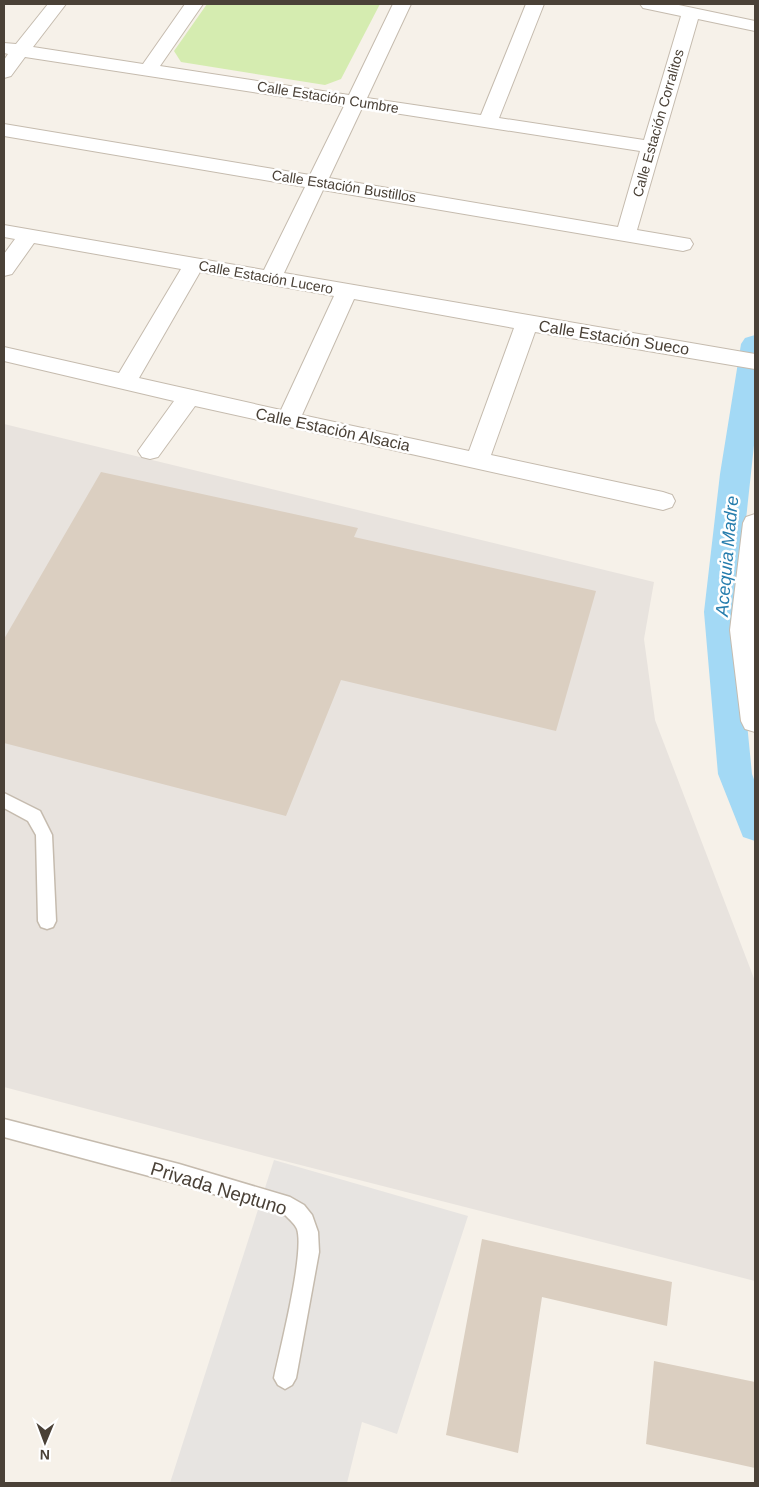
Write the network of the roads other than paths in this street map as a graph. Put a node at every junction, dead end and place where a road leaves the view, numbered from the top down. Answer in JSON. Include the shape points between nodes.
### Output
{"nodes":[{"id":1,"x":57,"y":4,"type":"edge"},
{"id":2,"x":194,"y":4,"type":"edge"},
{"id":3,"x":402,"y":4,"type":"edge"},
{"id":4,"x":535,"y":4,"type":"edge"},
{"id":5,"x":649,"y":4,"type":"edge"},
{"id":6,"x":691,"y":12,"type":"junction"},
{"id":7,"x":755,"y":26,"type":"edge"},
{"id":8,"x":12,"y":50,"type":"edge"},
{"id":9,"x":148,"y":70,"type":"junction"},
{"id":10,"x":4,"y":72,"type":"edge"},
{"id":11,"x":355,"y":102,"type":"junction"},
{"id":12,"x":488,"y":122,"type":"junction"},
{"id":13,"x":4,"y":130,"type":"edge"},
{"id":14,"x":652,"y":147,"type":"junction"},
{"id":15,"x":317,"y":182,"type":"junction"},
{"id":16,"x":4,"y":231,"type":"edge"},
{"id":17,"x":626,"y":233,"type":"junction"},
{"id":18,"x":29,"y":235,"type":"junction"},
{"id":19,"x":683,"y":244,"type":"dead end"},
{"id":20,"x":194,"y":264,"type":"junction"},
{"id":21,"x":4,"y":269,"type":"edge"},
{"id":22,"x":271,"y":278,"type":"junction"},
{"id":23,"x":347,"y":291,"type":"junction"},
{"id":24,"x":527,"y":323,"type":"junction"},
{"id":25,"x":4,"y":354,"type":"edge"},
{"id":26,"x":744,"y":359,"type":"edge"},
{"id":27,"x":124,"y":383,"type":"junction"},
{"id":28,"x":189,"y":397,"type":"junction"},
{"id":29,"x":288,"y":420,"type":"junction"},
{"id":30,"x":150,"y":451,"type":"dead end"},
{"id":31,"x":478,"y":460,"type":"junction"},
{"id":32,"x":663,"y":500,"type":"dead end"},
{"id":33,"x":755,"y":523,"type":"edge"},
{"id":34,"x":755,"y":721,"type":"edge"},
{"id":35,"x":4,"y":800,"type":"edge"},
{"id":36,"x":47,"y":921,"type":"dead end"},
{"id":37,"x":4,"y":1128,"type":"edge"},
{"id":38,"x":285,"y":1378,"type":"dead end"}],
"edges":[{"from":1,"to":8,"type":"street"},
{"from":2,"to":9,"type":"street"},
{"from":3,"to":11,"type":"street"},
{"from":4,"to":12,"type":"street"},
{"from":5,"to":6,"type":"street"},
{"from":6,"to":7,"type":"street"},
{"from":6,"to":14,"type":"street","name":"Calle Estación Corralitos"},
{"from":8,"to":9,"type":"street","name":"Calle Estación Cumbre"},
{"from":8,"to":10,"type":"street"},
{"from":9,"to":11,"type":"street","name":"Calle Estación Cumbre"},
{"from":11,"to":12,"type":"street","name":"Calle Estación Cumbre"},
{"from":11,"to":15,"type":"street"},
{"from":12,"to":14,"type":"street","name":"Calle Estación Cumbre"},
{"from":13,"to":15,"type":"street","name":"Calle Estación Bustillos"},
{"from":14,"to":17,"type":"street","name":"Calle Estación Corralitos"},
{"from":15,"to":17,"type":"street","name":"Calle Estación Bustillos"},
{"from":15,"to":22,"type":"street"},
{"from":16,"to":18,"type":"street","name":"Calle Estación Lucero"},
{"from":17,"to":19,"type":"street","name":"Calle Estación Bustillos"},
{"from":18,"to":20,"type":"street","name":"Calle Estación Lucero"},
{"from":18,"to":21,"type":"street"},
{"from":20,"to":22,"type":"street","name":"Calle Estación Lucero"},
{"from":20,"to":27,"type":"street"},
{"from":22,"to":23,"type":"street","name":"Calle Estación Lucero"},
{"from":23,"to":24,"type":"street","name":"Calle Estación Lucero"},
{"from":23,"to":29,"type":"street"},
{"from":24,"to":26,"type":"street","name":"Calle Estación Sueco"},
{"from":24,"to":31,"type":"street","name":"Calle Estación Sueco"},
{"from":25,"to":27,"type":"street","name":"Calle Estación Alsacia"},
{"from":27,"to":28,"type":"street","name":"Calle Estación Alsacia"},
{"from":28,"to":29,"type":"street","name":"Calle Estación Alsacia"},
{"from":28,"to":30,"type":"street"},
{"from":29,"to":31,"type":"street","name":"Calle Estación Alsacia"},
{"from":31,"to":32,"type":"street","name":"Calle Estación Alsacia"},
{"from":33,"to":34,"type":"street","via":[[743,630]]},
{"from":35,"to":36,"type":"lane","via":[[34,816],[44,835]]},
{"from":37,"to":38,"type":"lane","name":"Privada Neptuno","via":[[290,1207],[303,1217],[309,1252]]}]}
